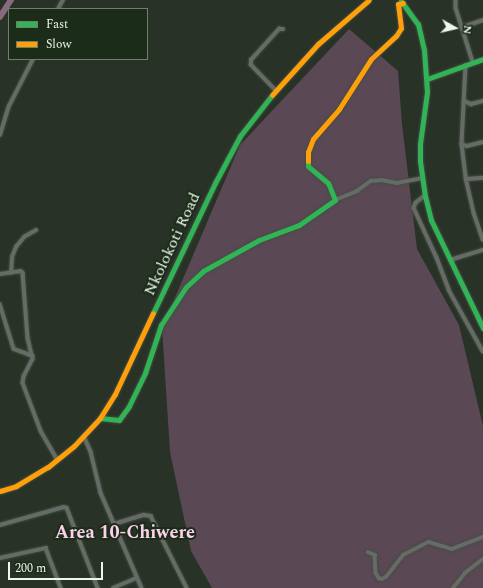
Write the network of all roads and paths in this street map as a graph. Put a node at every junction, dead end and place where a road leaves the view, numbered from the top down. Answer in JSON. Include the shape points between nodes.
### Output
{"nodes":[{"id":1,"x":369,"y":0,"type":"edge"},
{"id":2,"x":456,"y":0,"type":"edge"},
{"id":3,"x":402,"y":1,"type":"edge"},
{"id":4,"x":483,"y":20,"type":"edge"},
{"id":5,"x":463,"y":27,"type":"junction"},
{"id":6,"x":283,"y":28,"type":"dead end"},
{"id":7,"x":483,"y":59,"type":"edge"},
{"id":8,"x":32,"y":60,"type":"edge"},
{"id":9,"x":473,"y":62,"type":"junction"},
{"id":10,"x":466,"y":65,"type":"junction"},
{"id":11,"x":427,"y":79,"type":"junction"},
{"id":12,"x":275,"y":90,"type":"junction"},
{"id":13,"x":465,"y":101,"type":"junction"},
{"id":14,"x":483,"y":101,"type":"edge"},
{"id":15,"x":0,"y":135,"type":"edge"},
{"id":16,"x":483,"y":142,"type":"edge"},
{"id":17,"x":462,"y":144,"type":"junction"},
{"id":18,"x":422,"y":178,"type":"junction"},
{"id":19,"x":483,"y":178,"type":"edge"},
{"id":20,"x":467,"y":179,"type":"junction"},
{"id":21,"x":425,"y":196,"type":"junction"},
{"id":22,"x":334,"y":200,"type":"junction"},
{"id":23,"x":36,"y":230,"type":"dead end"},
{"id":24,"x":483,"y":238,"type":"edge"},
{"id":25,"x":483,"y":250,"type":"edge"},
{"id":26,"x":449,"y":260,"type":"junction"},
{"id":27,"x":11,"y":273,"type":"junction"},
{"id":28,"x":0,"y":274,"type":"edge"},
{"id":29,"x":0,"y":304,"type":"edge"},
{"id":30,"x":483,"y":328,"type":"edge"},
{"id":31,"x":483,"y":351,"type":"edge"},
{"id":32,"x":32,"y":356,"type":"junction"},
{"id":33,"x":100,"y":418,"type":"junction"},
{"id":34,"x":84,"y":436,"type":"junction"},
{"id":35,"x":57,"y":459,"type":"junction"},
{"id":36,"x":0,"y":491,"type":"edge"},
{"id":37,"x":114,"y":524,"type":"junction"},
{"id":38,"x":0,"y":525,"type":"edge"},
{"id":39,"x":483,"y":537,"type":"edge"},
{"id":40,"x":368,"y":552,"type":"dead end"},
{"id":41,"x":0,"y":558,"type":"edge"},
{"id":42,"x":483,"y":559,"type":"edge"},
{"id":43,"x":136,"y":578,"type":"junction"},
{"id":44,"x":61,"y":588,"type":"edge"},
{"id":45,"x":98,"y":588,"type":"edge"},
{"id":46,"x":113,"y":588,"type":"edge"},
{"id":47,"x":142,"y":588,"type":"edge"},
{"id":48,"x":187,"y":588,"type":"edge"},
{"id":49,"x":453,"y":588,"type":"edge"}],
"edges":[{"from":1,"to":12,"type":"main road","name":"Nkolokoti Road","via":[[318,44]]},
{"from":2,"to":5,"type":"street"},
{"from":3,"to":11,"type":"main road","via":[[420,29]]},
{"from":3,"to":22,"type":"main road","via":[[398,4],[401,28],[396,36],[371,59],[339,109],[310,146],[308,166],[328,183]]},
{"from":4,"to":5,"type":"street"},
{"from":5,"to":9,"type":"street"},
{"from":6,"to":12,"type":"street","via":[[279,29],[251,60],[251,65]]},
{"from":7,"to":9,"type":"main road"},
{"from":8,"to":15,"type":"street","via":[[8,106]]},
{"from":9,"to":10,"type":"main road"},
{"from":10,"to":11,"type":"main road"},
{"from":10,"to":13,"type":"street"},
{"from":11,"to":18,"type":"main road","via":[[420,144]]},
{"from":12,"to":33,"type":"main road","name":"Nkolokoti Road","via":[[229,154],[115,394]]},
{"from":13,"to":14,"type":"street","via":[[471,104]]},
{"from":13,"to":17,"type":"street"},
{"from":16,"to":17,"type":"street","via":[[467,146]]},
{"from":17,"to":20,"type":"street"},
{"from":18,"to":21,"type":"main road"},
{"from":18,"to":22,"type":"street","via":[[397,183],[371,181],[357,192]]},
{"from":19,"to":20,"type":"street"},
{"from":20,"to":24,"type":"street","via":[[474,213]]},
{"from":21,"to":26,"type":"main road","via":[[431,220]]},
{"from":21,"to":31,"type":"street","via":[[416,202],[414,208],[449,290]]},
{"from":22,"to":33,"type":"main road","via":[[306,221],[259,240],[203,271],[186,287],[161,325],[145,373],[129,406],[119,420]]},
{"from":23,"to":27,"type":"street","via":[[24,237],[16,247],[12,257]]},
{"from":25,"to":26,"type":"street"},
{"from":26,"to":30,"type":"main road"},
{"from":27,"to":28,"type":"street"},
{"from":27,"to":32,"type":"street","via":[[23,273],[28,338]]},
{"from":29,"to":32,"type":"street","via":[[14,348]]},
{"from":32,"to":35,"type":"street","via":[[33,361],[23,383],[41,431]]},
{"from":33,"to":34,"type":"main road","name":"Nkolokoti Road"},
{"from":34,"to":35,"type":"main road","name":"Nkolokoti Road"},
{"from":34,"to":37,"type":"street","via":[[91,452],[101,493]]},
{"from":35,"to":36,"type":"main road","name":"Nkolokoti Road","via":[[16,486]]},
{"from":37,"to":43,"type":"street"},
{"from":37,"to":48,"type":"street","via":[[144,515],[150,516]]},
{"from":38,"to":45,"type":"street","via":[[67,508]]},
{"from":39,"to":40,"type":"street","via":[[452,549],[429,542],[403,554],[382,579],[378,578],[376,573],[375,555]]},
{"from":41,"to":44,"type":"street","via":[[46,548]]},
{"from":42,"to":49,"type":"street","via":[[465,573]]},
{"from":43,"to":46,"type":"street"},
{"from":43,"to":47,"type":"street"}]}
